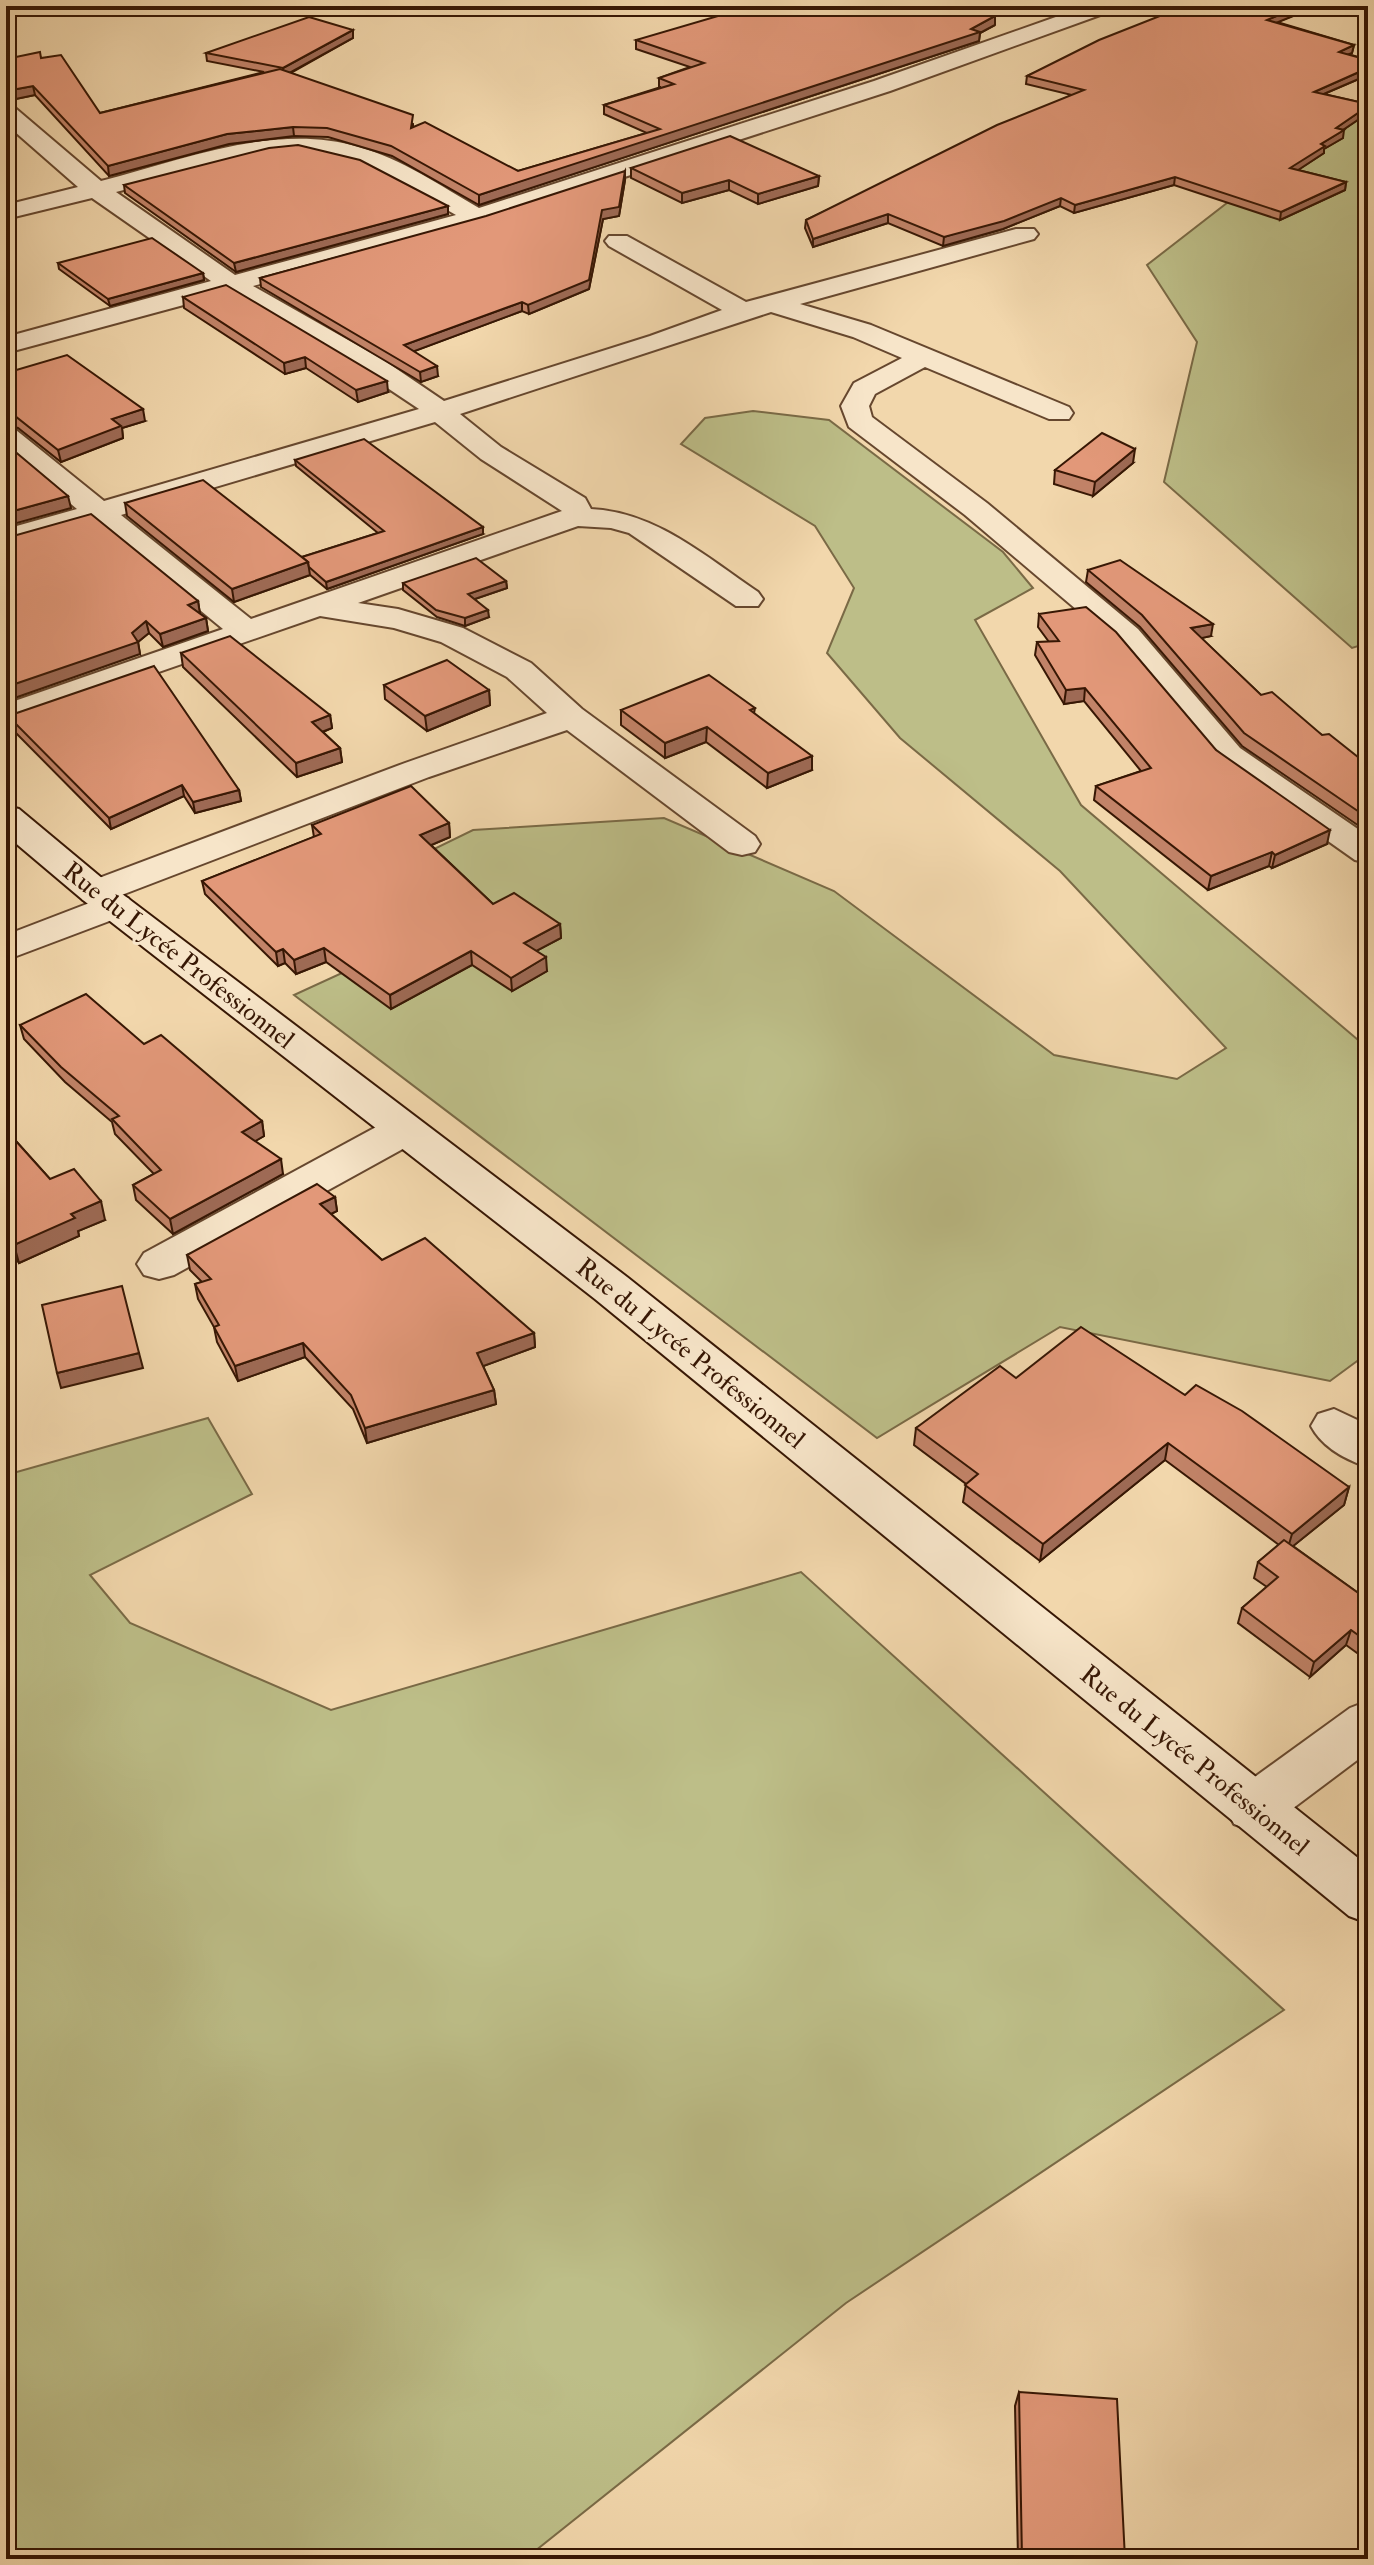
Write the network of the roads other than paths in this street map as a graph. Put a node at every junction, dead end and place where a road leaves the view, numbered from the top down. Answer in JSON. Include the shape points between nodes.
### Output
{"nodes":[{"id":1,"x":1107,"y":6,"type":"edge"},
{"id":2,"x":6,"y":112,"type":"edge"},
{"id":3,"x":97,"y":190,"type":"junction"},
{"id":4,"x":6,"y":212,"type":"edge"},
{"id":5,"x":477,"y":217,"type":"junction"},
{"id":6,"x":1025,"y":234,"type":"dead end"},
{"id":7,"x":618,"y":241,"type":"dead end"},
{"id":8,"x":233,"y":285,"type":"junction"},
{"id":9,"x":756,"y":307,"type":"junction"},
{"id":10,"x":6,"y":345,"type":"edge"},
{"id":11,"x":926,"y":356,"type":"junction"},
{"id":12,"x":438,"y":412,"type":"junction"},
{"id":13,"x":1059,"y":413,"type":"dead end"},
{"id":14,"x":6,"y":436,"type":"edge"},
{"id":15,"x":98,"y":509,"type":"junction"},
{"id":16,"x":575,"y":517,"type":"junction"},
{"id":17,"x":6,"y":539,"type":"edge"},
{"id":18,"x":747,"y":599,"type":"dead end"},
{"id":19,"x":314,"y":606,"type":"junction"},
{"id":20,"x":245,"y":630,"type":"junction"},
{"id":21,"x":6,"y":715,"type":"edge"},
{"id":22,"x":570,"y":716,"type":"junction"},
{"id":23,"x":6,"y":817,"type":"edge"},
{"id":24,"x":742,"y":844,"type":"dead end"},
{"id":25,"x":1368,"y":852,"type":"edge"},
{"id":26,"x":106,"y":899,"type":"junction"},
{"id":27,"x":6,"y":948,"type":"edge"},
{"id":28,"x":404,"y":1130,"type":"junction"},
{"id":29,"x":159,"y":1264,"type":"dead end"},
{"id":30,"x":1368,"y":1723,"type":"edge"},
{"id":31,"x":1253,"y":1808,"type":"junction"},
{"id":32,"x":1368,"y":1899,"type":"edge"}],
"edges":[{"from":1,"to":5,"type":"street","via":[[882,86]]},
{"from":2,"to":3,"type":"street"},
{"from":3,"to":4,"type":"street"},
{"from":3,"to":5,"type":"street","via":[[269,146],[313,141],[362,154]]},
{"from":3,"to":8,"type":"street"},
{"from":5,"to":8,"type":"street"},
{"from":6,"to":9,"type":"street"},
{"from":7,"to":9,"type":"street"},
{"from":8,"to":10,"type":"street"},
{"from":8,"to":12,"type":"street","via":[[375,367]]},
{"from":9,"to":11,"type":"street","via":[[862,331]]},
{"from":9,"to":12,"type":"street"},
{"from":11,"to":13,"type":"street"},
{"from":11,"to":25,"type":"street","via":[[864,389],[855,406],[859,421],[976,509],[1127,636],[1228,755]]},
{"from":12,"to":15,"type":"street"},
{"from":12,"to":16,"type":"street","via":[[491,453],[574,504]]},
{"from":14,"to":15,"type":"street"},
{"from":15,"to":17,"type":"street"},
{"from":15,"to":20,"type":"street"},
{"from":16,"to":18,"type":"street","via":[[640,527]]},
{"from":16,"to":19,"type":"street"},
{"from":19,"to":20,"type":"street"},
{"from":19,"to":22,"type":"street","via":[[398,619],[452,635],[519,670]]},
{"from":20,"to":21,"type":"street"},
{"from":22,"to":24,"type":"street"},
{"from":22,"to":26,"type":"street","via":[[417,770]]},
{"from":23,"to":26,"type":"street","name":"Rue du Lycée Professionnel"},
{"from":26,"to":27,"type":"street"},
{"from":26,"to":28,"type":"street","name":"Rue du Lycée Professionnel"},
{"from":28,"to":29,"type":"street"},
{"from":28,"to":31,"type":"street","name":"Rue du Lycée Professionnel","via":[[611,1288]]},
{"from":30,"to":31,"type":"street"},
{"from":31,"to":32,"type":"street","name":"Rue du Lycée Professionnel"}]}
